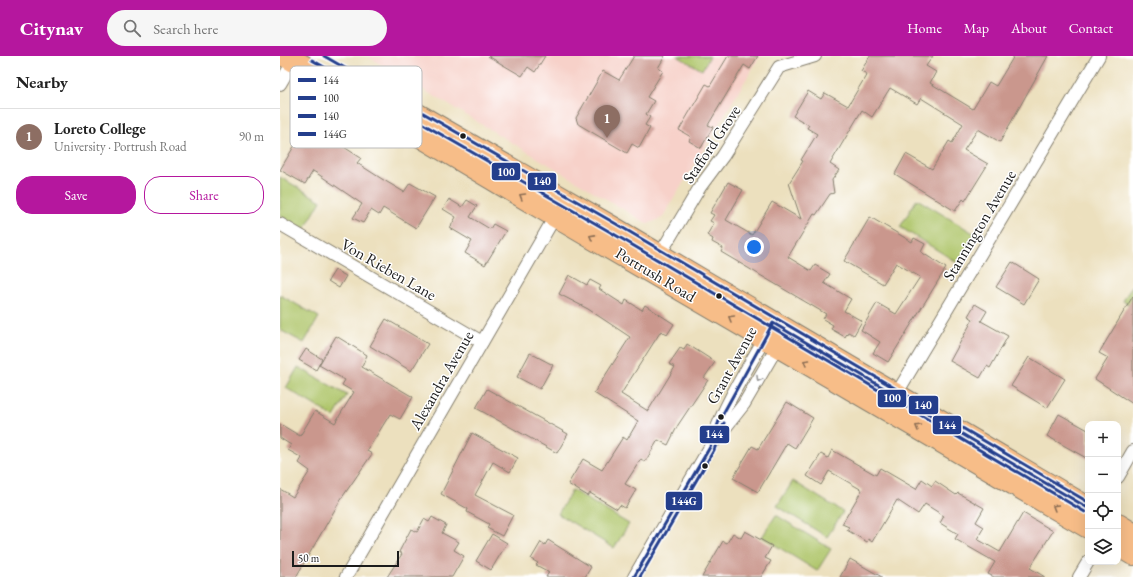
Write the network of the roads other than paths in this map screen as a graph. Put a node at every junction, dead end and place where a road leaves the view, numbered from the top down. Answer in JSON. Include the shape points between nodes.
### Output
{"nodes":[{"id":1,"x":815,"y":56,"type":"edge"},
{"id":2,"x":1099,"y":56,"type":"edge"},
{"id":3,"x":298,"y":58,"type":"edge"},
{"id":4,"x":312,"y":66,"type":"edge"},
{"id":5,"x":290,"y":70,"type":"edge"},
{"id":6,"x":280,"y":84,"type":"edge"},
{"id":7,"x":422,"y":129,"type":"edge"},
{"id":8,"x":560,"y":208,"type":"junction"},
{"id":9,"x":280,"y":224,"type":"edge"},
{"id":10,"x":654,"y":263,"type":"junction"},
{"id":11,"x":776,"y":334,"type":"junction"},
{"id":12,"x":482,"y":342,"type":"junction"},
{"id":13,"x":892,"y":402,"type":"junction"},
{"id":14,"x":1133,"y":451,"type":"edge"},
{"id":15,"x":1121,"y":472,"type":"edge"},
{"id":16,"x":1085,"y":506,"type":"edge"},
{"id":17,"x":1085,"y":525,"type":"edge"},
{"id":18,"x":1121,"y":527,"type":"edge"},
{"id":19,"x":1133,"y":534,"type":"edge"},
{"id":20,"x":1121,"y":547,"type":"edge"},
{"id":21,"x":1133,"y":554,"type":"edge"},
{"id":22,"x":1086,"y":565,"type":"edge"},
{"id":23,"x":346,"y":577,"type":"edge"},
{"id":24,"x":634,"y":577,"type":"edge"},
{"id":25,"x":1079,"y":577,"type":"edge"}],
"edges":[{"from":1,"to":10,"type":"street","name":"Stafford Grove","via":[[779,67],[723,156],[700,187]]},
{"from":2,"to":13,"type":"street","name":"Stannington Avenue"},
{"from":3,"to":4,"type":"highway","name":"Portrush Road"},
{"from":5,"to":6,"type":"street"},
{"from":7,"to":8,"type":"highway","name":"Portrush Road"},
{"from":8,"to":10,"type":"highway","name":"Portrush Road"},
{"from":8,"to":12,"type":"street","name":"Alexandra Avenue"},
{"from":9,"to":12,"type":"street","name":"Von Rieben Lane"},
{"from":10,"to":11,"type":"highway","name":"Portrush Road"},
{"from":11,"to":13,"type":"highway","name":"Portrush Road"},
{"from":11,"to":24,"type":"street","name":"Grant Avenue","via":[[744,404],[710,447]]},
{"from":12,"to":23,"type":"street","name":"Alexandra Avenue"},
{"from":13,"to":16,"type":"highway","name":"Portrush Road"},
{"from":17,"to":13,"type":"highway","name":"Portrush Road","one_way":true},
{"from":14,"to":15,"type":"street"},
{"from":18,"to":19,"type":"highway"},
{"from":20,"to":21,"type":"highway"},
{"from":22,"to":25,"type":"street"}]}
